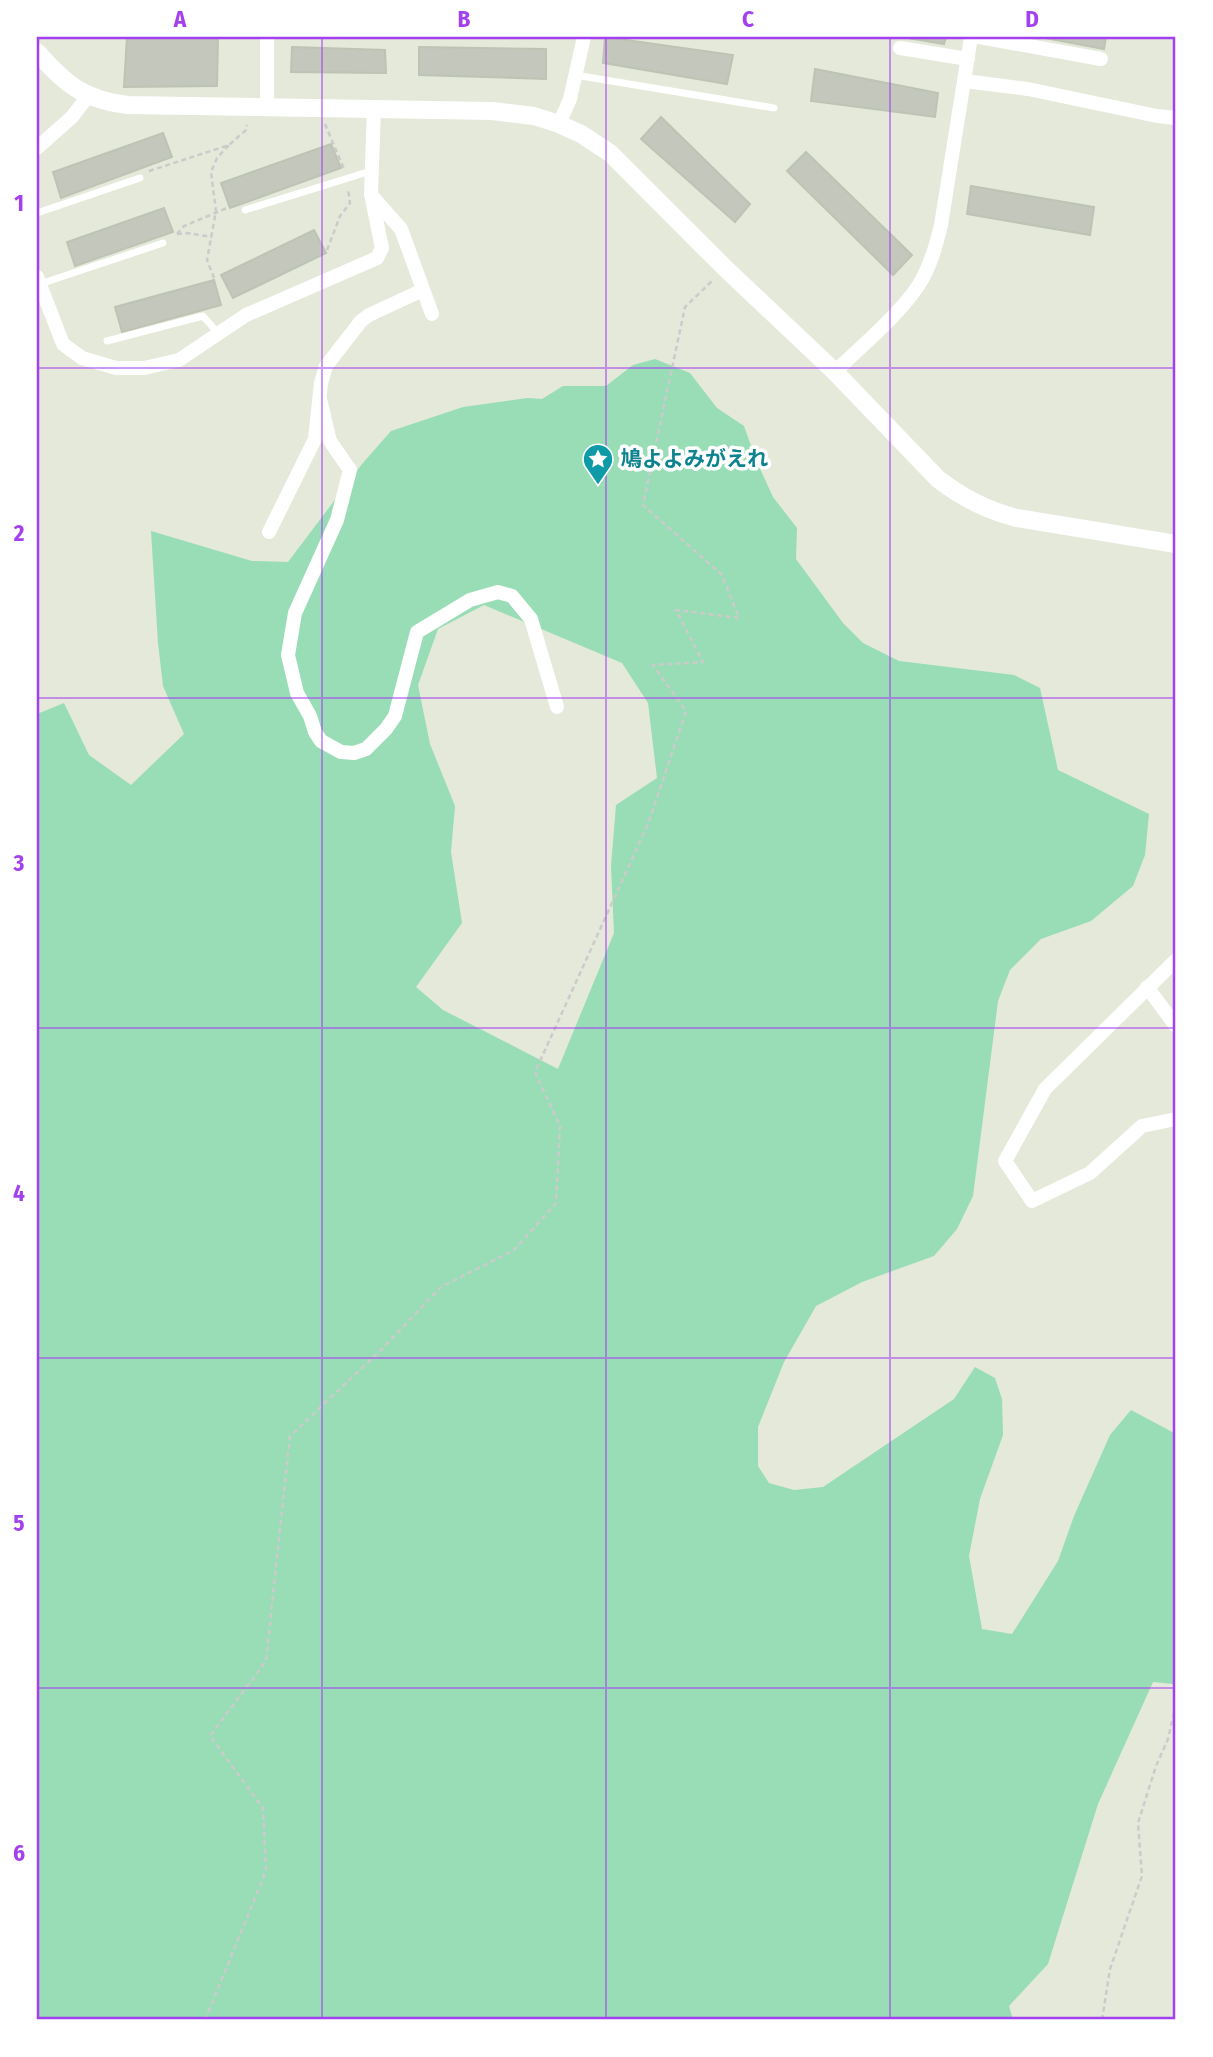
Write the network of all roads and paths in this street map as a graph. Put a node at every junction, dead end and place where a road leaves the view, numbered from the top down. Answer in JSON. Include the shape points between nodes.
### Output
{"nodes":[{"id":1,"x":267,"y":37,"type":"edge"},
{"id":2,"x":584,"y":37,"type":"edge"},
{"id":3,"x":971,"y":37,"type":"edge"},
{"id":4,"x":979,"y":37,"type":"edge"},
{"id":5,"x":900,"y":48,"type":"dead end"},
{"id":6,"x":37,"y":52,"type":"edge"},
{"id":7,"x":968,"y":59,"type":"junction"},
{"id":8,"x":1101,"y":59,"type":"dead end"},
{"id":9,"x":575,"y":75,"type":"junction"},
{"id":10,"x":965,"y":80,"type":"junction"},
{"id":11,"x":88,"y":96,"type":"junction"},
{"id":12,"x":258,"y":108,"type":"junction"},
{"id":13,"x":775,"y":108,"type":"dead end"},
{"id":14,"x":374,"y":109,"type":"junction"},
{"id":15,"x":1176,"y":118,"type":"edge"},
{"id":16,"x":559,"y":124,"type":"junction"},
{"id":17,"x":229,"y":145,"type":"junction"},
{"id":18,"x":37,"y":148,"type":"edge"},
{"id":19,"x":372,"y":170,"type":"junction"},
{"id":20,"x":143,"y":175,"type":"joint"},
{"id":21,"x":371,"y":194,"type":"junction"},
{"id":22,"x":227,"y":208,"type":"dead end"},
{"id":23,"x":244,"y":210,"type":"dead end"},
{"id":24,"x":216,"y":211,"type":"junction"},
{"id":25,"x":37,"y":214,"type":"edge"},
{"id":26,"x":213,"y":237,"type":"junction"},
{"id":27,"x":163,"y":243,"type":"dead end"},
{"id":28,"x":726,"y":268,"type":"junction"},
{"id":29,"x":214,"y":278,"type":"dead end"},
{"id":30,"x":38,"y":281,"type":"edge"},
{"id":31,"x":423,"y":290,"type":"junction"},
{"id":32,"x":432,"y":314,"type":"dead end"},
{"id":33,"x":218,"y":334,"type":"junction"},
{"id":34,"x":107,"y":341,"type":"dead end"},
{"id":35,"x":835,"y":372,"type":"junction"},
{"id":36,"x":320,"y":399,"type":"junction"},
{"id":37,"x":269,"y":532,"type":"dead end"},
{"id":38,"x":1176,"y":544,"type":"edge"},
{"id":39,"x":557,"y":707,"type":"dead end"},
{"id":40,"x":1176,"y":960,"type":"edge"},
{"id":41,"x":1147,"y":987,"type":"junction"},
{"id":42,"x":1176,"y":1026,"type":"edge"},
{"id":43,"x":1176,"y":1119,"type":"edge"},
{"id":44,"x":1176,"y":1704,"type":"edge"},
{"id":45,"x":205,"y":2020,"type":"edge"},
{"id":46,"x":1102,"y":2020,"type":"edge"}],
"edges":[{"from":1,"to":12,"type":"street"},
{"from":2,"to":9,"type":"street"},
{"from":3,"to":7,"type":"street"},
{"from":4,"to":8,"type":"street"},
{"from":5,"to":7,"type":"street"},
{"from":6,"to":11,"type":"street","via":[[55,73]]},
{"from":7,"to":10,"type":"street"},
{"from":9,"to":13,"type":"lane"},
{"from":9,"to":16,"type":"street"},
{"from":10,"to":15,"type":"street"},
{"from":10,"to":35,"type":"street","via":[[941,225],[926,270],[904,303]]},
{"from":11,"to":12,"type":"street","via":[[128,105]]},
{"from":11,"to":18,"type":"street"},
{"from":12,"to":14,"type":"street"},
{"from":12,"to":17,"type":"path","via":[[246,130]]},
{"from":14,"to":16,"type":"street","via":[[492,111]]},
{"from":14,"to":19,"type":"street"},
{"from":16,"to":28,"type":"street","via":[[610,153]]},
{"from":17,"to":20,"type":"path"},
{"from":17,"to":24,"type":"path","via":[[216,158],[211,173]]},
{"from":19,"to":21,"type":"street"},
{"from":19,"to":23,"type":"lane"},
{"from":20,"to":25,"type":"lane"},
{"from":21,"to":31,"type":"street","via":[[401,229]]},
{"from":21,"to":33,"type":"street","via":[[382,248],[377,258],[246,315]]},
{"from":22,"to":24,"type":"path"},
{"from":24,"to":26,"type":"path"},
{"from":24,"to":26,"type":"path","via":[[177,234]]},
{"from":26,"to":29,"type":"path","via":[[207,260]]},
{"from":27,"to":30,"type":"lane"},
{"from":28,"to":35,"type":"street"},
{"from":28,"to":45,"type":"path","via":[[685,307],[643,505],[722,575],[739,618],[676,610],[703,662],[653,664],[686,712],[648,824],[535,1072],[560,1126],[556,1203],[514,1250],[440,1287],[290,1436],[266,1661],[210,1736],[263,1808],[266,1871]]},
{"from":30,"to":33,"type":"street","via":[[63,344],[82,358],[116,368],[144,368],[179,360]]},
{"from":31,"to":32,"type":"street"},
{"from":31,"to":36,"type":"street","via":[[361,321],[326,366]]},
{"from":33,"to":34,"type":"lane","via":[[203,316]]},
{"from":35,"to":38,"type":"street","via":[[938,479],[974,503],[1017,518]]},
{"from":36,"to":37,"type":"street","via":[[314,439]]},
{"from":36,"to":39,"type":"street","via":[[330,441],[350,470],[337,520],[295,614],[288,654],[297,694],[321,741],[341,752],[366,749],[395,716],[417,632],[470,600],[498,593],[512,596],[531,619]]},
{"from":40,"to":41,"type":"street"},
{"from":41,"to":42,"type":"street"},
{"from":41,"to":43,"type":"street","via":[[1045,1089],[1005,1161],[1032,1200],[1090,1173],[1142,1126]]},
{"from":44,"to":46,"type":"path","via":[[1138,1823],[1142,1876],[1110,1969]]}]}
